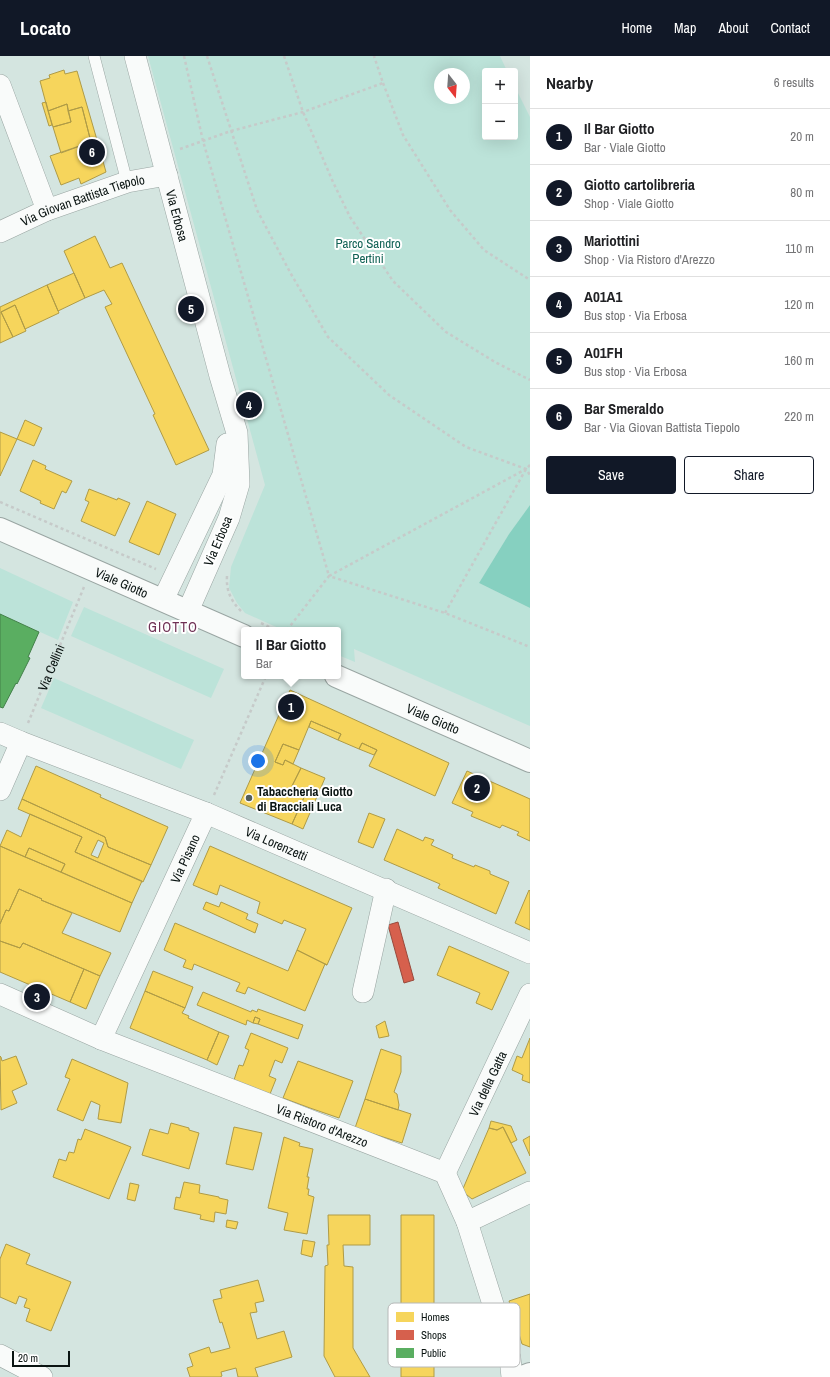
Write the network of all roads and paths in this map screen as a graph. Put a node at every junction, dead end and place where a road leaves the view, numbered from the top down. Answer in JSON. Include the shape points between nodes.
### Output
{"nodes":[{"id":1,"x":94,"y":56,"type":"edge"},
{"id":2,"x":135,"y":56,"type":"edge"},
{"id":3,"x":184,"y":56,"type":"edge"},
{"id":4,"x":208,"y":56,"type":"edge"},
{"id":5,"x":284,"y":56,"type":"edge"},
{"id":6,"x":374,"y":56,"type":"edge"},
{"id":7,"x":383,"y":84,"type":"junction"},
{"id":8,"x":0,"y":85,"type":"edge"},
{"id":9,"x":303,"y":112,"type":"junction"},
{"id":10,"x":231,"y":130,"type":"junction"},
{"id":11,"x":203,"y":141,"type":"junction"},
{"id":12,"x":161,"y":155,"type":"junction"},
{"id":13,"x":167,"y":176,"type":"junction"},
{"id":14,"x":127,"y":182,"type":"junction"},
{"id":15,"x":47,"y":210,"type":"junction"},
{"id":16,"x":0,"y":232,"type":"edge"},
{"id":17,"x":530,"y":280,"type":"edge"},
{"id":18,"x":220,"y":376,"type":"junction"},
{"id":19,"x":530,"y":380,"type":"edge"},
{"id":20,"x":530,"y":465,"type":"edge"},
{"id":21,"x":526,"y":469,"type":"junction"},
{"id":22,"x":530,"y":475,"type":"edge"},
{"id":23,"x":0,"y":502,"type":"edge"},
{"id":24,"x":0,"y":529,"type":"edge"},
{"id":25,"x":101,"y":546,"type":"junction"},
{"id":26,"x":91,"y":568,"type":"junction"},
{"id":27,"x":157,"y":570,"type":"dead end"},
{"id":28,"x":227,"y":574,"type":"dead end"},
{"id":29,"x":329,"y":576,"type":"junction"},
{"id":30,"x":163,"y":600,"type":"junction"},
{"id":31,"x":188,"y":611,"type":"junction"},
{"id":32,"x":445,"y":612,"type":"junction"},
{"id":33,"x":250,"y":624,"type":"edge"},
{"id":34,"x":263,"y":627,"type":"edge"},
{"id":35,"x":289,"y":627,"type":"edge"},
{"id":36,"x":530,"y":647,"type":"edge"},
{"id":37,"x":341,"y":678,"type":"edge"},
{"id":38,"x":265,"y":679,"type":"edge"},
{"id":39,"x":0,"y":733,"type":"edge"},
{"id":40,"x":21,"y":742,"type":"junction"},
{"id":41,"x":530,"y":761,"type":"edge"},
{"id":42,"x":0,"y":790,"type":"edge"},
{"id":43,"x":206,"y":813,"type":"junction"},
{"id":44,"x":386,"y":889,"type":"junction"},
{"id":45,"x":530,"y":953,"type":"edge"},
{"id":46,"x":363,"y":992,"type":"dead end"},
{"id":47,"x":0,"y":994,"type":"edge"},
{"id":48,"x":530,"y":994,"type":"edge"},
{"id":49,"x":101,"y":1039,"type":"junction"},
{"id":50,"x":445,"y":1174,"type":"junction"},
{"id":51,"x":530,"y":1192,"type":"edge"},
{"id":52,"x":467,"y":1222,"type":"junction"},
{"id":53,"x":493,"y":1303,"type":"edge"},
{"id":54,"x":0,"y":1355,"type":"edge"},
{"id":55,"x":511,"y":1367,"type":"edge"},
{"id":56,"x":530,"y":1374,"type":"edge"},
{"id":57,"x":42,"y":1377,"type":"edge"},
{"id":58,"x":512,"y":1377,"type":"edge"},
{"id":59,"x":522,"y":1377,"type":"edge"}],
"edges":[{"from":1,"to":14,"type":"lane"},
{"from":2,"to":12,"type":"street","name":"Via Erbosa"},
{"from":3,"to":11,"type":"path"},
{"from":4,"to":10,"type":"path"},
{"from":5,"to":9,"type":"path"},
{"from":6,"to":7,"type":"path"},
{"from":7,"to":9,"type":"path"},
{"from":7,"to":17,"type":"path","via":[[403,135],[450,210],[484,250]]},
{"from":8,"to":15,"type":"street"},
{"from":9,"to":10,"type":"path"},
{"from":9,"to":19,"type":"path","via":[[350,217],[393,281],[446,332]]},
{"from":10,"to":11,"type":"path"},
{"from":10,"to":21,"type":"path","via":[[257,210],[328,337],[389,395],[466,447]]},
{"from":11,"to":12,"type":"path"},
{"from":11,"to":29,"type":"path"},
{"from":12,"to":13,"type":"street","name":"Via Erbosa"},
{"from":13,"to":14,"type":"street","name":"Via Giovan Battista Tiepolo"},
{"from":13,"to":18,"type":"street","name":"Via Erbosa"},
{"from":14,"to":15,"type":"street","name":"Via Giovan Battista Tiepolo"},
{"from":15,"to":16,"type":"street","name":"Via Giovan Battista Tiepolo"},
{"from":18,"to":30,"type":"street","name":"Via Erbosa","via":[[228,436],[223,474]]},
{"from":18,"to":31,"type":"street","name":"Via Erbosa","via":[[237,433],[239,484],[229,518]]},
{"from":20,"to":21,"type":"path"},
{"from":21,"to":22,"type":"path"},
{"from":21,"to":29,"type":"path"},
{"from":21,"to":32,"type":"path"},
{"from":23,"to":25,"type":"path"},
{"from":24,"to":26,"type":"street","name":"Viale Giotto"},
{"from":25,"to":26,"type":"path","name":"Via Cellini"},
{"from":25,"to":27,"type":"path"},
{"from":26,"to":30,"type":"street","name":"Viale Giotto"},
{"from":26,"to":40,"type":"path","name":"Via Cellini"},
{"from":28,"to":33,"type":"path","via":[[228,592]]},
{"from":29,"to":32,"type":"path"},
{"from":29,"to":35,"type":"path"},
{"from":30,"to":31,"type":"street","name":"Viale Giotto"},
{"from":31,"to":33,"type":"street","name":"Viale Giotto"},
{"from":32,"to":36,"type":"path"},
{"from":33,"to":34,"type":"path"},
{"from":37,"to":41,"type":"street","name":"Viale Giotto"},
{"from":38,"to":43,"type":"path"},
{"from":39,"to":40,"type":"street","name":"Via Lorenzetti"},
{"from":40,"to":42,"type":"street"},
{"from":40,"to":43,"type":"street","name":"Via Lorenzetti"},
{"from":43,"to":44,"type":"street","name":"Via Lorenzetti"},
{"from":43,"to":49,"type":"street","name":"Via Pisano"},
{"from":44,"to":45,"type":"street","name":"Via Lorenzetti"},
{"from":44,"to":46,"type":"street"},
{"from":47,"to":49,"type":"street","name":"Via Ristoro d'Arezzo"},
{"from":48,"to":50,"type":"street","name":"Via della Gatta"},
{"from":49,"to":50,"type":"street","name":"Via Ristoro d'Arezzo"},
{"from":50,"to":52,"type":"street"},
{"from":51,"to":52,"type":"street"},
{"from":52,"to":53,"type":"street"},
{"from":54,"to":57,"type":"street"},
{"from":55,"to":58,"type":"street"},
{"from":56,"to":59,"type":"street"}]}
